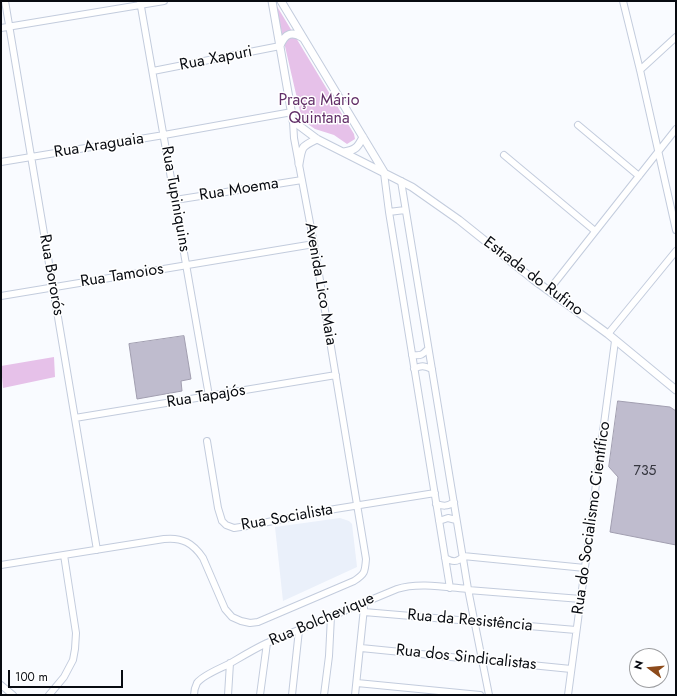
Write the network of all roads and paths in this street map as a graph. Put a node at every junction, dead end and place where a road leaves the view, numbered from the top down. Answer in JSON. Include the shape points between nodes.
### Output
{"nodes":[{"id":1,"x":5,"y":1,"type":"edge"},
{"id":2,"x":164,"y":1,"type":"edge"},
{"id":3,"x":272,"y":1,"type":"edge"},
{"id":4,"x":280,"y":1,"type":"edge"},
{"id":5,"x":623,"y":1,"type":"edge"},
{"id":6,"x":141,"y":3,"type":"edge"},
{"id":7,"x":9,"y":27,"type":"junction"},
{"id":8,"x":1,"y":28,"type":"edge"},
{"id":9,"x":676,"y":37,"type":"edge"},
{"id":10,"x":303,"y":38,"type":"junction"},
{"id":11,"x":280,"y":46,"type":"junction"},
{"id":12,"x":640,"y":70,"type":"junction"},
{"id":13,"x":153,"y":71,"type":"junction"},
{"id":14,"x":292,"y":112,"type":"junction"},
{"id":15,"x":293,"y":121,"type":"junction"},
{"id":16,"x":578,"y":125,"type":"dead end"},
{"id":17,"x":676,"y":129,"type":"edge"},
{"id":18,"x":164,"y":135,"type":"junction"},
{"id":19,"x":363,"y":137,"type":"junction"},
{"id":20,"x":317,"y":139,"type":"junction"},
{"id":21,"x":658,"y":151,"type":"junction"},
{"id":22,"x":344,"y":152,"type":"junction"},
{"id":23,"x":504,"y":155,"type":"dead end"},
{"id":24,"x":31,"y":157,"type":"junction"},
{"id":25,"x":1,"y":162,"type":"edge"},
{"id":26,"x":300,"y":164,"type":"junction"},
{"id":27,"x":384,"y":173,"type":"junction"},
{"id":28,"x":639,"y":176,"type":"junction"},
{"id":29,"x":302,"y":180,"type":"junction"},
{"id":30,"x":401,"y":181,"type":"junction"},
{"id":31,"x":175,"y":200,"type":"junction"},
{"id":32,"x":405,"y":210,"type":"junction"},
{"id":33,"x":389,"y":212,"type":"junction"},
{"id":34,"x":676,"y":230,"type":"edge"},
{"id":35,"x":595,"y":231,"type":"junction"},
{"id":36,"x":314,"y":244,"type":"junction"},
{"id":37,"x":676,"y":251,"type":"edge"},
{"id":38,"x":186,"y":265,"type":"junction"},
{"id":39,"x":53,"y":287,"type":"junction"},
{"id":40,"x":549,"y":290,"type":"junction"},
{"id":41,"x":1,"y":296,"type":"edge"},
{"id":42,"x":608,"y":334,"type":"junction"},
{"id":43,"x":615,"y":341,"type":"junction"},
{"id":44,"x":428,"y":348,"type":"junction"},
{"id":45,"x":412,"y":355,"type":"junction"},
{"id":46,"x":414,"y":369,"type":"junction"},
{"id":47,"x":432,"y":369,"type":"junction"},
{"id":48,"x":336,"y":375,"type":"junction"},
{"id":49,"x":676,"y":390,"type":"edge"},
{"id":50,"x":209,"y":396,"type":"junction"},
{"id":51,"x":75,"y":418,"type":"junction"},
{"id":52,"x":207,"y":441,"type":"dead end"},
{"id":53,"x":435,"y":494,"type":"junction"},
{"id":54,"x":454,"y":502,"type":"junction"},
{"id":55,"x":436,"y":504,"type":"junction"},
{"id":56,"x":358,"y":506,"type":"junction"},
{"id":57,"x":456,"y":520,"type":"junction"},
{"id":58,"x":439,"y":521,"type":"junction"},
{"id":59,"x":97,"y":550,"type":"junction"},
{"id":60,"x":64,"y":555,"type":"junction"},
{"id":61,"x":463,"y":556,"type":"junction"},
{"id":62,"x":445,"y":558,"type":"junction"},
{"id":63,"x":1,"y":566,"type":"edge"},
{"id":64,"x":586,"y":568,"type":"junction"},
{"id":65,"x":450,"y":588,"type":"junction"},
{"id":66,"x":468,"y":590,"type":"junction"},
{"id":67,"x":581,"y":599,"type":"junction"},
{"id":68,"x":365,"y":602,"type":"junction"},
{"id":69,"x":364,"y":612,"type":"junction"},
{"id":70,"x":331,"y":616,"type":"junction"},
{"id":71,"x":474,"y":621,"type":"junction"},
{"id":72,"x":299,"y":630,"type":"junction"},
{"id":73,"x":576,"y":630,"type":"junction"},
{"id":74,"x":267,"y":643,"type":"junction"},
{"id":75,"x":361,"y":648,"type":"junction"},
{"id":76,"x":482,"y":660,"type":"junction"},
{"id":77,"x":230,"y":663,"type":"junction"},
{"id":78,"x":571,"y":669,"type":"junction"},
{"id":79,"x":356,"y":683,"type":"junction"},
{"id":80,"x":1,"y":685,"type":"edge"},
{"id":81,"x":13,"y":695,"type":"edge"},
{"id":82,"x":49,"y":695,"type":"edge"},
{"id":83,"x":194,"y":695,"type":"edge"},
{"id":84,"x":228,"y":695,"type":"edge"},
{"id":85,"x":260,"y":695,"type":"edge"},
{"id":86,"x":292,"y":695,"type":"edge"},
{"id":87,"x":324,"y":695,"type":"edge"},
{"id":88,"x":356,"y":695,"type":"edge"},
{"id":89,"x":480,"y":695,"type":"edge"},
{"id":90,"x":490,"y":695,"type":"edge"},
{"id":91,"x":568,"y":695,"type":"edge"}],
"edges":[{"from":1,"to":7,"type":"street","name":"Rua Bororós"},
{"from":2,"to":6,"type":"street"},
{"from":3,"to":11,"type":"street","name":"Avenida Lico Maia"},
{"from":4,"to":10,"type":"street"},
{"from":5,"to":12,"type":"street"},
{"from":6,"to":7,"type":"street"},
{"from":6,"to":13,"type":"street","name":"Rua Tupiniquins"},
{"from":7,"to":8,"type":"street"},
{"from":7,"to":24,"type":"street","name":"Rua Bororós"},
{"from":9,"to":12,"type":"street"},
{"from":10,"to":11,"type":"street","via":[[290,34]]},
{"from":10,"to":19,"type":"street"},
{"from":11,"to":13,"type":"street","name":"Rua Xapuri"},
{"from":11,"to":14,"type":"street","name":"Avenida Lico Maia"},
{"from":12,"to":21,"type":"street"},
{"from":13,"to":18,"type":"street","name":"Rua Tupiniquins"},
{"from":14,"to":15,"type":"street","name":"Avenida Lico Maia"},
{"from":14,"to":18,"type":"street","name":"Rua Araguaia"},
{"from":15,"to":20,"type":"street","name":"Estrada do Rufino"},
{"from":15,"to":26,"type":"street","name":"Avenida Lico Maia"},
{"from":16,"to":28,"type":"street"},
{"from":17,"to":21,"type":"street"},
{"from":18,"to":24,"type":"street","name":"Rua Araguaia"},
{"from":18,"to":31,"type":"street","name":"Rua Tupiniquins"},
{"from":19,"to":22,"type":"street","via":[[352,151]]},
{"from":19,"to":27,"type":"street"},
{"from":20,"to":22,"type":"street","name":"Estrada do Rufino"},
{"from":20,"to":26,"type":"street","via":[[304,145]]},
{"from":21,"to":28,"type":"street"},
{"from":21,"to":34,"type":"street"},
{"from":22,"to":27,"type":"street","name":"Estrada do Rufino"},
{"from":23,"to":35,"type":"street"},
{"from":24,"to":25,"type":"street","name":"Rua Araguaia"},
{"from":24,"to":39,"type":"street","name":"Rua Bororós"},
{"from":26,"to":29,"type":"street","name":"Avenida Lico Maia"},
{"from":27,"to":30,"type":"street","name":"Estrada do Rufino"},
{"from":27,"to":33,"type":"street"},
{"from":28,"to":35,"type":"street"},
{"from":29,"to":31,"type":"street","name":"Rua Moema"},
{"from":29,"to":36,"type":"street","name":"Avenida Lico Maia"},
{"from":30,"to":32,"type":"street"},
{"from":30,"to":40,"type":"street","name":"Estrada do Rufino","via":[[459,220]]},
{"from":31,"to":38,"type":"street","name":"Rua Tupiniquins"},
{"from":32,"to":33,"type":"street"},
{"from":32,"to":44,"type":"street"},
{"from":33,"to":45,"type":"street"},
{"from":35,"to":40,"type":"street"},
{"from":36,"to":38,"type":"street","name":"Rua Tamoios"},
{"from":36,"to":48,"type":"street","name":"Avenida Lico Maia"},
{"from":37,"to":42,"type":"street"},
{"from":38,"to":39,"type":"street","name":"Rua Tamoios"},
{"from":38,"to":50,"type":"street","name":"Rua Tupiniquins"},
{"from":39,"to":41,"type":"street","name":"Rua Tamoios"},
{"from":39,"to":51,"type":"street","name":"Rua Bororós"},
{"from":40,"to":42,"type":"street","name":"Estrada do Rufino"},
{"from":42,"to":43,"type":"street","name":"Estrada do Rufino"},
{"from":43,"to":49,"type":"street","name":"Estrada do Rufino"},
{"from":43,"to":64,"type":"street","name":"Rua do Socialismo Científico"},
{"from":44,"to":45,"type":"street","via":[[422,355]]},
{"from":44,"to":47,"type":"street"},
{"from":45,"to":46,"type":"street"},
{"from":46,"to":47,"type":"street","via":[[424,366]]},
{"from":46,"to":53,"type":"street"},
{"from":47,"to":54,"type":"street"},
{"from":48,"to":50,"type":"street","name":"Rua Tapajós"},
{"from":48,"to":56,"type":"street","name":"Avenida Lico Maia"},
{"from":50,"to":51,"type":"street","name":"Rua Tapajós"},
{"from":51,"to":59,"type":"street","name":"Rua Bororós"},
{"from":52,"to":56,"type":"street","name":"Rua Socialista","via":[[218,508],[226,525],[234,528]]},
{"from":53,"to":55,"type":"street"},
{"from":53,"to":56,"type":"street","name":"Rua Socialista"},
{"from":54,"to":55,"type":"street","via":[[446,506]]},
{"from":54,"to":57,"type":"street"},
{"from":55,"to":58,"type":"street"},
{"from":56,"to":59,"type":"street","name":"Avenida Lico Maia","via":[[366,559],[362,576],[258,622],[250,623],[232,617],[225,609],[203,558],[183,540],[164,539]]},
{"from":57,"to":58,"type":"street","via":[[448,518]]},
{"from":57,"to":61,"type":"street"},
{"from":58,"to":62,"type":"street"},
{"from":59,"to":60,"type":"street"},
{"from":60,"to":63,"type":"street"},
{"from":60,"to":82,"type":"street","via":[[76,633],[76,649],[64,677]]},
{"from":61,"to":62,"type":"street","via":[[454,561]]},
{"from":61,"to":64,"type":"street"},
{"from":61,"to":66,"type":"street"},
{"from":62,"to":65,"type":"street"},
{"from":64,"to":67,"type":"street","name":"Rua do Socialismo Científico"},
{"from":65,"to":66,"type":"street","name":"Rua Bolchevique"},
{"from":65,"to":68,"type":"street","name":"Rua Bolchevique","via":[[405,586]]},
{"from":66,"to":67,"type":"street","name":"Rua Bolchevique"},
{"from":66,"to":71,"type":"street"},
{"from":67,"to":73,"type":"street","name":"Rua do Socialismo Científico"},
{"from":68,"to":69,"type":"street"},
{"from":68,"to":70,"type":"street","name":"Rua Bolchevique"},
{"from":69,"to":71,"type":"street","name":"Rua da Resistência"},
{"from":69,"to":75,"type":"street"},
{"from":70,"to":72,"type":"street","name":"Rua Bolchevique"},
{"from":70,"to":87,"type":"street"},
{"from":71,"to":73,"type":"street","name":"Rua da Resistência"},
{"from":71,"to":76,"type":"street"},
{"from":72,"to":74,"type":"street","name":"Rua Bolchevique"},
{"from":72,"to":86,"type":"street"},
{"from":73,"to":78,"type":"street","name":"Rua do Socialismo Científico"},
{"from":74,"to":77,"type":"street","name":"Rua Bolchevique"},
{"from":74,"to":85,"type":"street"},
{"from":75,"to":76,"type":"street","name":"Rua dos Sindicalistas"},
{"from":75,"to":79,"type":"street"},
{"from":76,"to":78,"type":"street","name":"Rua dos Sindicalistas"},
{"from":76,"to":90,"type":"street"},
{"from":77,"to":83,"type":"street","name":"Rua Bolchevique","via":[[201,679],[197,683]]},
{"from":77,"to":84,"type":"street"},
{"from":78,"to":91,"type":"street","name":"Rua do Socialismo Científico"},
{"from":79,"to":88,"type":"street"},
{"from":79,"to":89,"type":"street"},
{"from":80,"to":81,"type":"street"}]}
